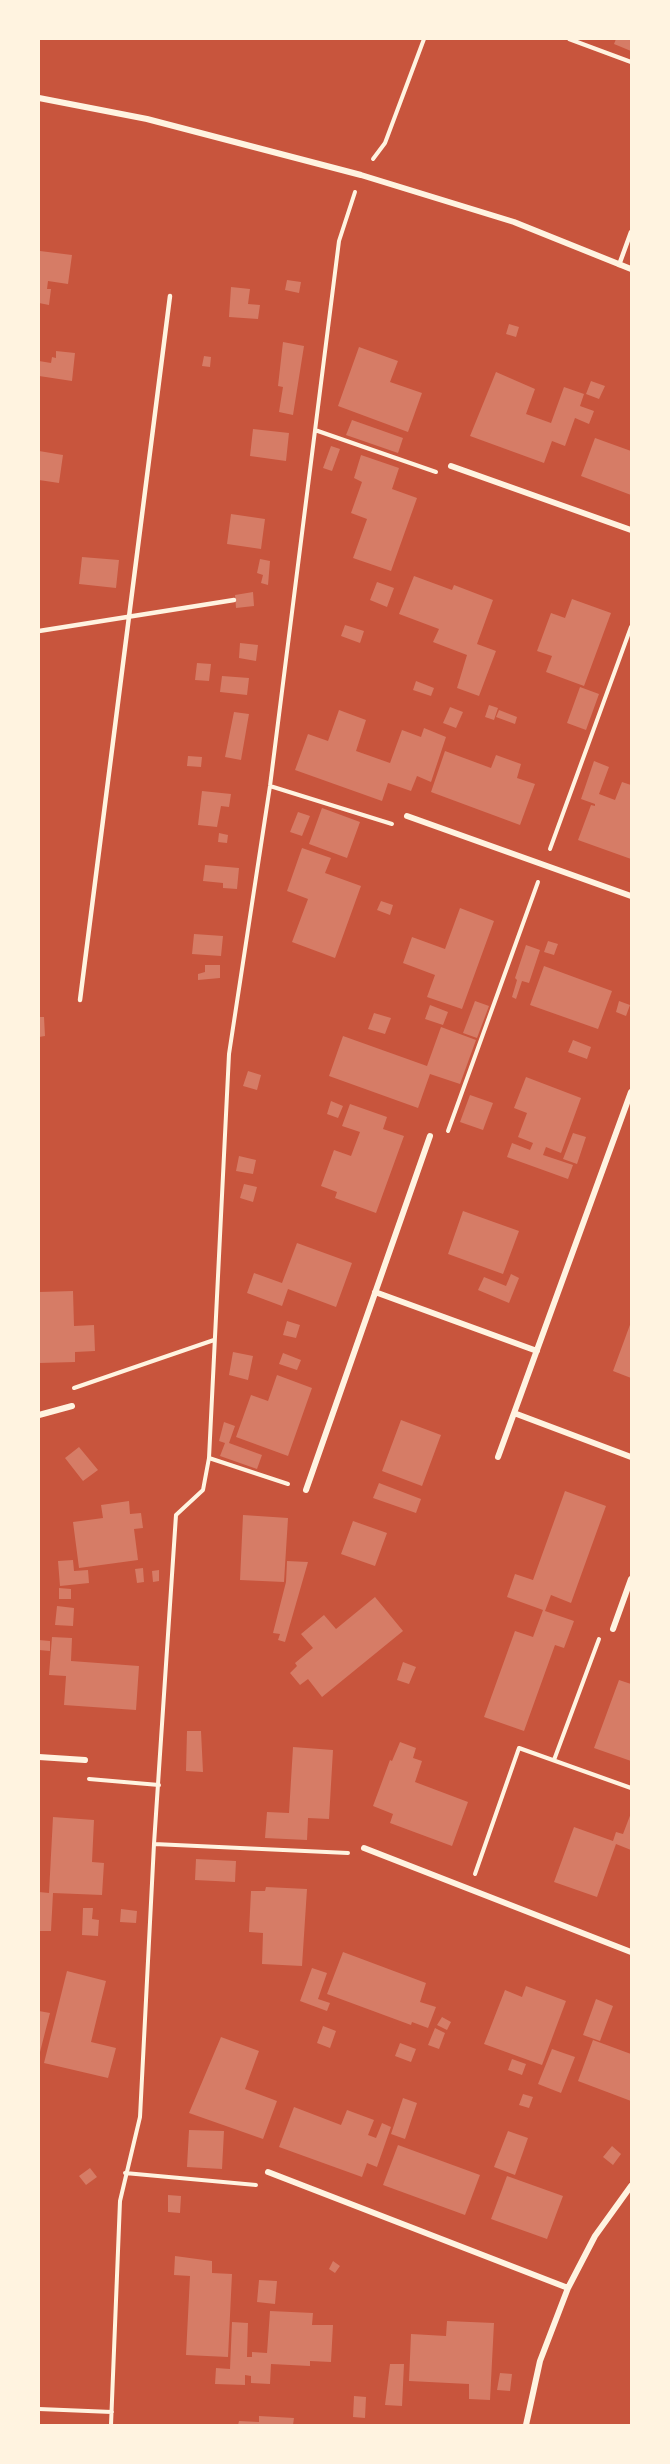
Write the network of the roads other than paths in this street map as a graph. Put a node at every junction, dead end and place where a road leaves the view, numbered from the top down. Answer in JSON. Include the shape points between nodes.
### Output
{"nodes":[{"id":1,"x":39,"y":98,"type":"edge"},
{"id":2,"x":631,"y":232,"type":"edge"},
{"id":3,"x":619,"y":265,"type":"junction"},
{"id":4,"x":631,"y":269,"type":"edge"},
{"id":5,"x":170,"y":296,"type":"dead end"},
{"id":6,"x":451,"y":466,"type":"road end"},
{"id":7,"x":631,"y":530,"type":"edge"},
{"id":8,"x":234,"y":600,"type":"dead end"},
{"id":9,"x":128,"y":619,"type":"junction"},
{"id":10,"x":39,"y":631,"type":"edge"},
{"id":11,"x":407,"y":816,"type":"road end"},
{"id":12,"x":631,"y":896,"type":"edge"},
{"id":13,"x":80,"y":1000,"type":"dead end"},
{"id":14,"x":631,"y":1092,"type":"edge"},
{"id":15,"x":430,"y":1136,"type":"road end"},
{"id":16,"x":375,"y":1292,"type":"junction"},
{"id":17,"x":537,"y":1351,"type":"junction"},
{"id":18,"x":72,"y":1406,"type":"road end"},
{"id":19,"x":514,"y":1413,"type":"junction"},
{"id":20,"x":39,"y":1415,"type":"edge"},
{"id":21,"x":498,"y":1456,"type":"dead end"},
{"id":22,"x":631,"y":1457,"type":"edge"},
{"id":23,"x":306,"y":1490,"type":"road end"},
{"id":24,"x":631,"y":1579,"type":"edge"},
{"id":25,"x":613,"y":1629,"type":"road end"},
{"id":26,"x":39,"y":1758,"type":"edge"},
{"id":27,"x":85,"y":1760,"type":"road end"},
{"id":28,"x":364,"y":1848,"type":"road end"},
{"id":29,"x":631,"y":1952,"type":"edge"},
{"id":30,"x":268,"y":2172,"type":"road end"},
{"id":31,"x":630,"y":2189,"type":"edge"},
{"id":32,"x":568,"y":2288,"type":"junction"},
{"id":33,"x":526,"y":2425,"type":"edge"}],
"edges":[{"from":1,"to":3,"type":"street","via":[[147,119],[361,175],[514,222]]},
{"from":2,"to":3,"type":"lane"},
{"from":3,"to":4,"type":"street"},
{"from":5,"to":9,"type":"lane"},
{"from":6,"to":7,"type":"street"},
{"from":8,"to":9,"type":"lane"},
{"from":9,"to":10,"type":"lane"},
{"from":9,"to":13,"type":"lane"},
{"from":11,"to":12,"type":"street"},
{"from":14,"to":17,"type":"street"},
{"from":15,"to":16,"type":"street"},
{"from":16,"to":17,"type":"street"},
{"from":16,"to":23,"type":"street"},
{"from":17,"to":19,"type":"street"},
{"from":18,"to":20,"type":"street"},
{"from":19,"to":21,"type":"street"},
{"from":19,"to":22,"type":"street"},
{"from":24,"to":25,"type":"street"},
{"from":26,"to":27,"type":"street"},
{"from":28,"to":29,"type":"street"},
{"from":30,"to":32,"type":"street"},
{"from":31,"to":32,"type":"street","via":[[595,2236]]},
{"from":32,"to":33,"type":"street","via":[[540,2361]]}]}
